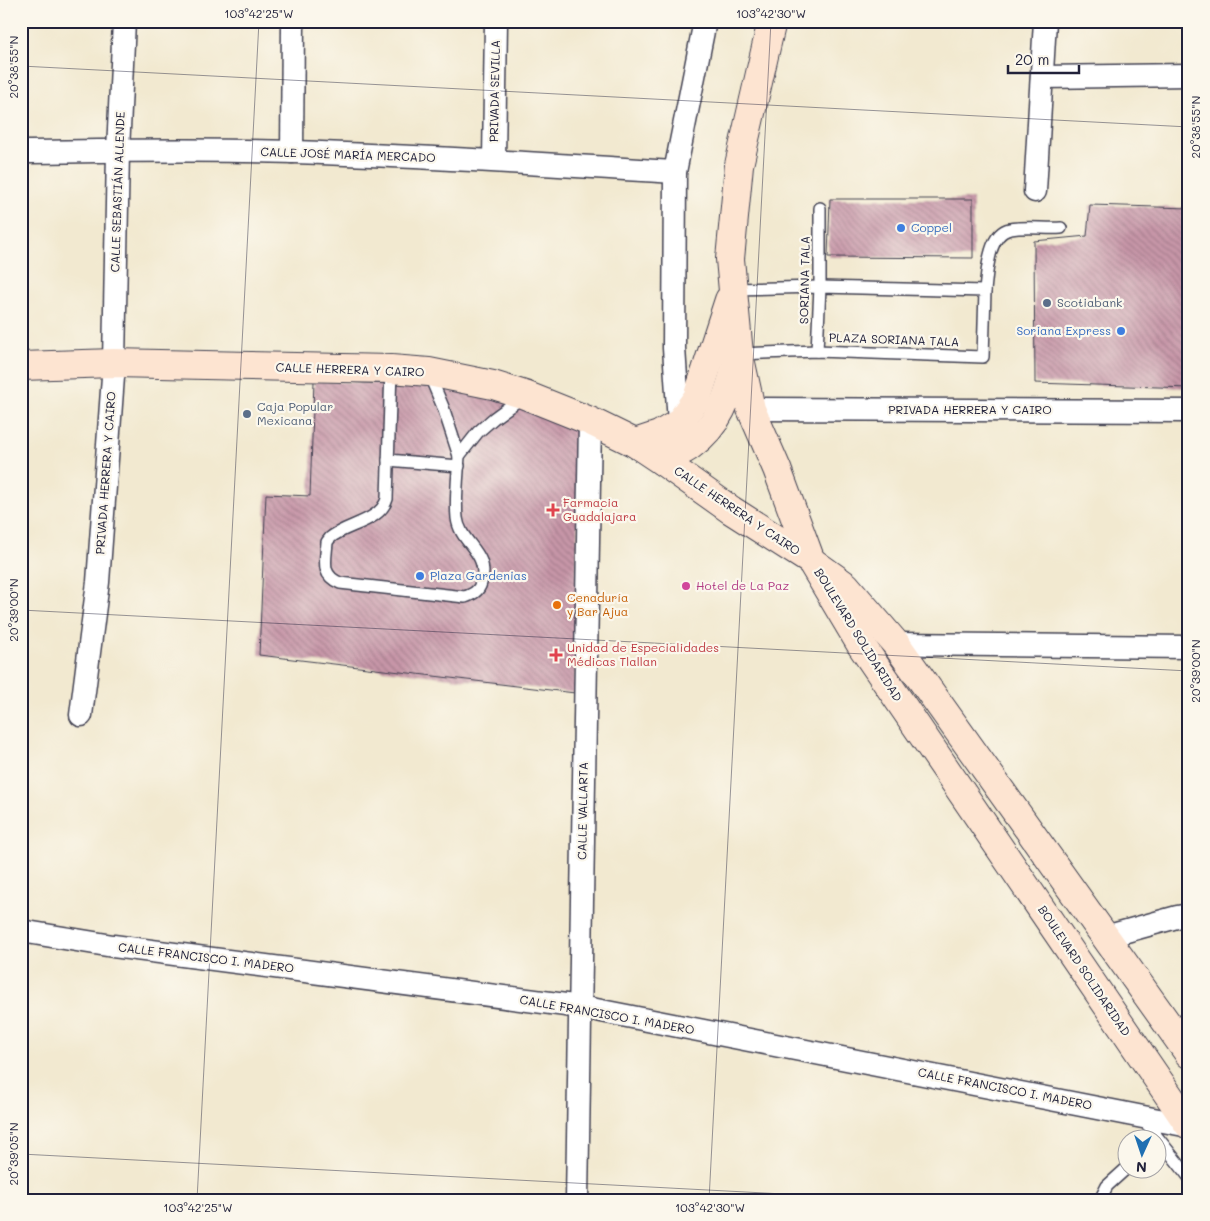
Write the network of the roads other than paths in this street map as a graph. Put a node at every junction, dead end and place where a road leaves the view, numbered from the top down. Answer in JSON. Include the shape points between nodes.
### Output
{"nodes":[{"id":1,"x":124,"y":21,"type":"edge"},
{"id":2,"x":293,"y":21,"type":"edge"},
{"id":3,"x":496,"y":21,"type":"edge"},
{"id":4,"x":704,"y":21,"type":"edge"},
{"id":5,"x":772,"y":21,"type":"edge"},
{"id":6,"x":1045,"y":21,"type":"edge"},
{"id":7,"x":1189,"y":75,"type":"edge"},
{"id":8,"x":1042,"y":77,"type":"junction"},
{"id":9,"x":118,"y":151,"type":"junction"},
{"id":10,"x":21,"y":152,"type":"edge"},
{"id":11,"x":292,"y":152,"type":"junction"},
{"id":12,"x":494,"y":160,"type":"junction"},
{"id":13,"x":675,"y":172,"type":"junction"},
{"id":14,"x":1035,"y":191,"type":"dead end"},
{"id":15,"x":820,"y":208,"type":"dead end"},
{"id":16,"x":1062,"y":228,"type":"dead end"},
{"id":17,"x":820,"y":287,"type":"junction"},
{"id":18,"x":733,"y":289,"type":"junction"},
{"id":19,"x":985,"y":291,"type":"junction"},
{"id":20,"x":817,"y":351,"type":"junction"},
{"id":21,"x":739,"y":354,"type":"junction"},
{"id":22,"x":114,"y":363,"type":"junction"},
{"id":23,"x":21,"y":366,"type":"edge"},
{"id":24,"x":391,"y":370,"type":"junction"},
{"id":25,"x":429,"y":372,"type":"junction"},
{"id":26,"x":525,"y":395,"type":"junction"},
{"id":27,"x":750,"y":410,"type":"junction"},
{"id":28,"x":1189,"y":411,"type":"edge"},
{"id":29,"x":590,"y":421,"type":"junction"},
{"id":30,"x":679,"y":422,"type":"junction"},
{"id":31,"x":634,"y":443,"type":"junction"},
{"id":32,"x":388,"y":460,"type":"junction"},
{"id":33,"x":459,"y":461,"type":"junction"},
{"id":34,"x":662,"y":461,"type":"junction"},
{"id":35,"x":811,"y":561,"type":"junction"},
{"id":36,"x":896,"y":644,"type":"junction"},
{"id":37,"x":1189,"y":647,"type":"edge"},
{"id":38,"x":81,"y":715,"type":"dead end"},
{"id":39,"x":1189,"y":915,"type":"edge"},
{"id":40,"x":21,"y":931,"type":"edge"},
{"id":41,"x":1105,"y":937,"type":"junction"},
{"id":42,"x":581,"y":1007,"type":"junction"},
{"id":43,"x":1189,"y":1054,"type":"edge"},
{"id":44,"x":1140,"y":1115,"type":"junction"},
{"id":45,"x":1189,"y":1126,"type":"edge"},
{"id":46,"x":1150,"y":1128,"type":"edge"},
{"id":47,"x":1168,"y":1151,"type":"edge"},
{"id":48,"x":1118,"y":1176,"type":"edge"},
{"id":49,"x":1189,"y":1177,"type":"edge"},
{"id":50,"x":577,"y":1200,"type":"edge"},
{"id":51,"x":1100,"y":1200,"type":"edge"}],
"edges":[{"from":1,"to":9,"type":"street","name":"CALLE SEBASTIÁN ALLENDE"},
{"from":2,"to":11,"type":"street"},
{"from":3,"to":12,"type":"street","name":"PRIVADA SEVILLA"},
{"from":4,"to":13,"type":"street"},
{"from":5,"to":18,"type":"main road","via":[[739,165],[730,259]]},
{"from":6,"to":8,"type":"street"},
{"from":7,"to":8,"type":"street"},
{"from":8,"to":14,"type":"street"},
{"from":9,"to":10,"type":"street","name":"CALLE JOSÉ MARÍA MERCADO"},
{"from":9,"to":11,"type":"street","name":"CALLE JOSÉ MARÍA MERCADO"},
{"from":9,"to":22,"type":"street","name":"CALLE SEBASTIÁN ALLENDE"},
{"from":11,"to":12,"type":"street","name":"CALLE JOSÉ MARÍA MERCADO"},
{"from":12,"to":13,"type":"street","name":"CALLE JOSÉ MARÍA MERCADO"},
{"from":13,"to":30,"type":"street","via":[[674,348]]},
{"from":15,"to":17,"type":"lane","name":"SORIANA TALA"},
{"from":16,"to":19,"type":"lane","name":"PLAZA SORIANA TALA","via":[[1008,229],[998,235],[990,254]]},
{"from":17,"to":18,"type":"lane"},
{"from":17,"to":19,"type":"lane"},
{"from":17,"to":20,"type":"lane","name":"SORIANA TALA"},
{"from":18,"to":21,"type":"main road"},
{"from":18,"to":30,"type":"main road","via":[[697,398]]},
{"from":19,"to":20,"type":"lane","name":"PLAZA SORIANA TALA","via":[[983,357]]},
{"from":20,"to":21,"type":"lane","name":"PLAZA SORIANA TALA"},
{"from":21,"to":27,"type":"main road"},
{"from":21,"to":34,"type":"main road","via":[[726,400],[712,424],[690,447]]},
{"from":22,"to":23,"type":"main road","name":"CALLE HERRERA Y CAIRO"},
{"from":22,"to":24,"type":"main road","name":"CALLE HERRERA Y CAIRO"},
{"from":22,"to":38,"type":"street","name":"PRIVADA HERRERA Y CAIRO","via":[[98,582]]},
{"from":24,"to":25,"type":"main road","name":"CALLE HERRERA Y CAIRO"},
{"from":24,"to":32,"type":"lane"},
{"from":25,"to":26,"type":"main road","name":"CALLE HERRERA Y CAIRO"},
{"from":25,"to":33,"type":"lane"},
{"from":26,"to":29,"type":"main road","name":"CALLE HERRERA Y CAIRO"},
{"from":26,"to":33,"type":"lane","via":[[478,432]]},
{"from":27,"to":28,"type":"street","name":"PRIVADA HERRERA Y CAIRO"},
{"from":27,"to":35,"type":"main road"},
{"from":29,"to":31,"type":"main road","name":"CALLE HERRERA Y CAIRO"},
{"from":29,"to":42,"type":"street","name":"CALLE VALLARTA"},
{"from":30,"to":31,"type":"main road","via":[[659,435]]},
{"from":31,"to":34,"type":"main road","name":"CALLE HERRERA Y CAIRO"},
{"from":32,"to":33,"type":"lane"},
{"from":32,"to":33,"type":"lane","via":[[386,499],[381,511],[327,542],[326,570],[332,580],[340,583],[465,597],[480,588],[484,567],[462,533],[457,517]]},
{"from":34,"to":35,"type":"main road","name":"CALLE HERRERA Y CAIRO","via":[[730,510]]},
{"from":35,"to":36,"type":"main road","name":"BOULEVARD SOLIDARIDAD","via":[[846,586]]},
{"from":35,"to":45,"type":"main road","name":"BOULEVARD SOLIDARIDAD","via":[[861,645]]},
{"from":36,"to":37,"type":"street"},
{"from":36,"to":41,"type":"main road","name":"BOULEVARD SOLIDARIDAD"},
{"from":39,"to":41,"type":"street"},
{"from":40,"to":42,"type":"street","name":"CALLE FRANCISCO I. MADERO","via":[[112,946]]},
{"from":41,"to":43,"type":"main road","name":"BOULEVARD SOLIDARIDAD"},
{"from":42,"to":44,"type":"street","name":"CALLE FRANCISCO I. MADERO"},
{"from":42,"to":50,"type":"street","name":"CALLE VALLARTA"},
{"from":44,"to":45,"type":"street","name":"CALLE FRANCISCO I. MADERO"},
{"from":44,"to":46,"type":"lane"},
{"from":47,"to":49,"type":"lane"},
{"from":48,"to":51,"type":"lane","via":[[1107,1186]]}]}
